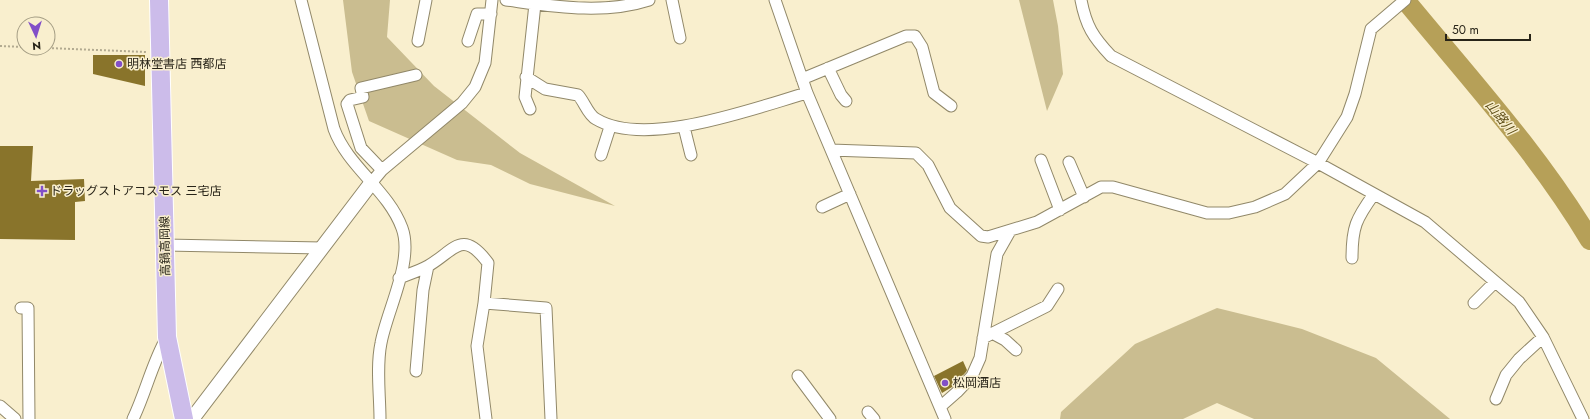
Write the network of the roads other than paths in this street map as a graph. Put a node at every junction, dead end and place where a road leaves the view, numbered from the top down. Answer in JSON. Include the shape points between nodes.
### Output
{"nodes":[{"id":1,"x":159,"y":0,"type":"edge"},
{"id":2,"x":301,"y":0,"type":"edge"},
{"id":3,"x":426,"y":0,"type":"edge"},
{"id":4,"x":492,"y":0,"type":"edge"},
{"id":5,"x":506,"y":0,"type":"edge"},
{"id":6,"x":649,"y":0,"type":"edge"},
{"id":7,"x":672,"y":0,"type":"edge"},
{"id":8,"x":775,"y":0,"type":"edge"},
{"id":9,"x":1081,"y":0,"type":"edge"},
{"id":10,"x":1405,"y":0,"type":"edge"},
{"id":11,"x":623,"y":3,"type":"edge"},
{"id":12,"x":535,"y":4,"type":"junction"},
{"id":13,"x":491,"y":14,"type":"junction"},
{"id":14,"x":680,"y":38,"type":"dead end"},
{"id":15,"x":418,"y":41,"type":"dead end"},
{"id":16,"x":468,"y":41,"type":"dead end"},
{"id":17,"x":828,"y":68,"type":"junction"},
{"id":18,"x":416,"y":74,"type":"dead end"},
{"id":19,"x":526,"y":77,"type":"junction"},
{"id":20,"x":802,"y":79,"type":"junction"},
{"id":21,"x":807,"y":93,"type":"junction"},
{"id":22,"x":846,"y":101,"type":"dead end"},
{"id":23,"x":951,"y":106,"type":"dead end"},
{"id":24,"x":530,"y":110,"type":"dead end"},
{"id":25,"x":610,"y":127,"type":"junction"},
{"id":26,"x":684,"y":127,"type":"junction"},
{"id":27,"x":831,"y":150,"type":"junction"},
{"id":28,"x":601,"y":155,"type":"dead end"},
{"id":29,"x":691,"y":155,"type":"dead end"},
{"id":30,"x":1041,"y":160,"type":"dead end"},
{"id":31,"x":1069,"y":162,"type":"dead end"},
{"id":32,"x":1318,"y":163,"type":"junction"},
{"id":33,"x":382,"y":170,"type":"junction"},
{"id":34,"x":372,"y":182,"type":"junction"},
{"id":35,"x":850,"y":194,"type":"junction"},
{"id":36,"x":1374,"y":194,"type":"junction"},
{"id":37,"x":1084,"y":197,"type":"junction"},
{"id":38,"x":822,"y":207,"type":"dead end"},
{"id":39,"x":1060,"y":210,"type":"junction"},
{"id":40,"x":1010,"y":231,"type":"junction"},
{"id":41,"x":165,"y":245,"type":"junction"},
{"id":42,"x":322,"y":248,"type":"junction"},
{"id":43,"x":1352,"y":258,"type":"dead end"},
{"id":44,"x":428,"y":266,"type":"junction"},
{"id":45,"x":399,"y":278,"type":"junction"},
{"id":46,"x":1495,"y":282,"type":"junction"},
{"id":47,"x":1058,"y":289,"type":"dead end"},
{"id":48,"x":484,"y":303,"type":"junction"},
{"id":49,"x":1474,"y":303,"type":"dead end"},
{"id":50,"x":21,"y":308,"type":"dead end"},
{"id":51,"x":988,"y":335,"type":"junction"},
{"id":52,"x":167,"y":337,"type":"junction"},
{"id":53,"x":1543,"y":337,"type":"junction"},
{"id":54,"x":1016,"y":350,"type":"dead end"},
{"id":55,"x":416,"y":370,"type":"dead end"},
{"id":56,"x":798,"y":376,"type":"dead end"},
{"id":57,"x":1496,"y":399,"type":"dead end"},
{"id":58,"x":0,"y":406,"type":"edge"},
{"id":59,"x":940,"y":415,"type":"edge"},
{"id":60,"x":15,"y":419,"type":"edge"},
{"id":61,"x":29,"y":419,"type":"edge"},
{"id":62,"x":133,"y":419,"type":"edge"},
{"id":63,"x":184,"y":419,"type":"edge"},
{"id":64,"x":192,"y":419,"type":"edge"},
{"id":65,"x":380,"y":419,"type":"edge"},
{"id":66,"x":486,"y":419,"type":"edge"},
{"id":67,"x":551,"y":419,"type":"edge"},
{"id":68,"x":830,"y":419,"type":"edge"},
{"id":69,"x":1583,"y":419,"type":"edge"}],
"edges":[{"from":1,"to":41,"type":"main road","name":"高鍋高岡線"},
{"from":2,"to":34,"type":"street","via":[[339,144]]},
{"from":3,"to":15,"type":"street"},
{"from":4,"to":13,"type":"street"},
{"from":5,"to":12,"type":"street"},
{"from":6,"to":11,"type":"street"},
{"from":7,"to":14,"type":"street"},
{"from":8,"to":20,"type":"street"},
{"from":9,"to":32,"type":"street","via":[[1085,20],[1098,42],[1111,56]]},
{"from":10,"to":32,"type":"street","via":[[1371,29],[1347,117]]},
{"from":11,"to":12,"type":"street","via":[[609,8]]},
{"from":12,"to":19,"type":"street"},
{"from":13,"to":16,"type":"street","via":[[477,14]]},
{"from":13,"to":33,"type":"street","via":[[485,63],[475,87],[462,103]]},
{"from":17,"to":20,"type":"street"},
{"from":17,"to":22,"type":"street"},
{"from":17,"to":23,"type":"street","via":[[906,36],[915,36],[922,47],[934,93]]},
{"from":18,"to":33,"type":"street","via":[[361,88],[362,97],[350,100],[347,104],[361,148]]},
{"from":19,"to":24,"type":"street","via":[[525,97]]},
{"from":19,"to":25,"type":"street","via":[[545,89],[578,94],[594,118]]},
{"from":20,"to":21,"type":"street"},
{"from":21,"to":26,"type":"street"},
{"from":21,"to":27,"type":"street"},
{"from":25,"to":26,"type":"street","via":[[642,130]]},
{"from":25,"to":28,"type":"street"},
{"from":26,"to":29,"type":"street"},
{"from":27,"to":35,"type":"street"},
{"from":27,"to":40,"type":"street","via":[[916,153],[928,165],[950,208],[981,236],[988,237]]},
{"from":30,"to":39,"type":"street"},
{"from":31,"to":37,"type":"street"},
{"from":32,"to":36,"type":"street"},
{"from":32,"to":37,"type":"street","via":[[1285,194],[1254,207],[1229,213],[1207,213],[1113,186],[1101,187]]},
{"from":33,"to":34,"type":"street"},
{"from":34,"to":42,"type":"street"},
{"from":34,"to":45,"type":"street","via":[[396,213],[403,230],[405,249]]},
{"from":35,"to":38,"type":"street"},
{"from":35,"to":59,"type":"street"},
{"from":36,"to":43,"type":"street","via":[[1358,217],[1352,236]]},
{"from":36,"to":46,"type":"street","via":[[1425,222]]},
{"from":37,"to":39,"type":"street"},
{"from":39,"to":40,"type":"street","via":[[1037,222]]},
{"from":40,"to":51,"type":"street","via":[[997,254]]},
{"from":41,"to":42,"type":"street"},
{"from":41,"to":52,"type":"main road","name":"高鍋高岡線"},
{"from":42,"to":64,"type":"street"},
{"from":44,"to":45,"type":"street"},
{"from":44,"to":48,"type":"street","via":[[453,247],[468,245],[478,250],[488,263]]},
{"from":44,"to":55,"type":"street","via":[[423,290]]},
{"from":45,"to":65,"type":"street","via":[[381,343]]},
{"from":46,"to":49,"type":"street"},
{"from":46,"to":53,"type":"street","via":[[1519,302]]},
{"from":47,"to":51,"type":"street","via":[[1047,306]]},
{"from":48,"to":66,"type":"street","via":[[477,346]]},
{"from":48,"to":67,"type":"street","via":[[546,308]]},
{"from":50,"to":61,"type":"street","via":[[28,308]]},
{"from":51,"to":54,"type":"street","via":[[1005,340]]},
{"from":51,"to":59,"type":"street","via":[[972,376]]},
{"from":52,"to":62,"type":"street","via":[[157,354],[144,397]]},
{"from":52,"to":63,"type":"main road","name":"高鍋高岡線"},
{"from":53,"to":57,"type":"street","via":[[1506,375]]},
{"from":53,"to":69,"type":"street"},
{"from":56,"to":68,"type":"street"},
{"from":58,"to":60,"type":"street"}]}
